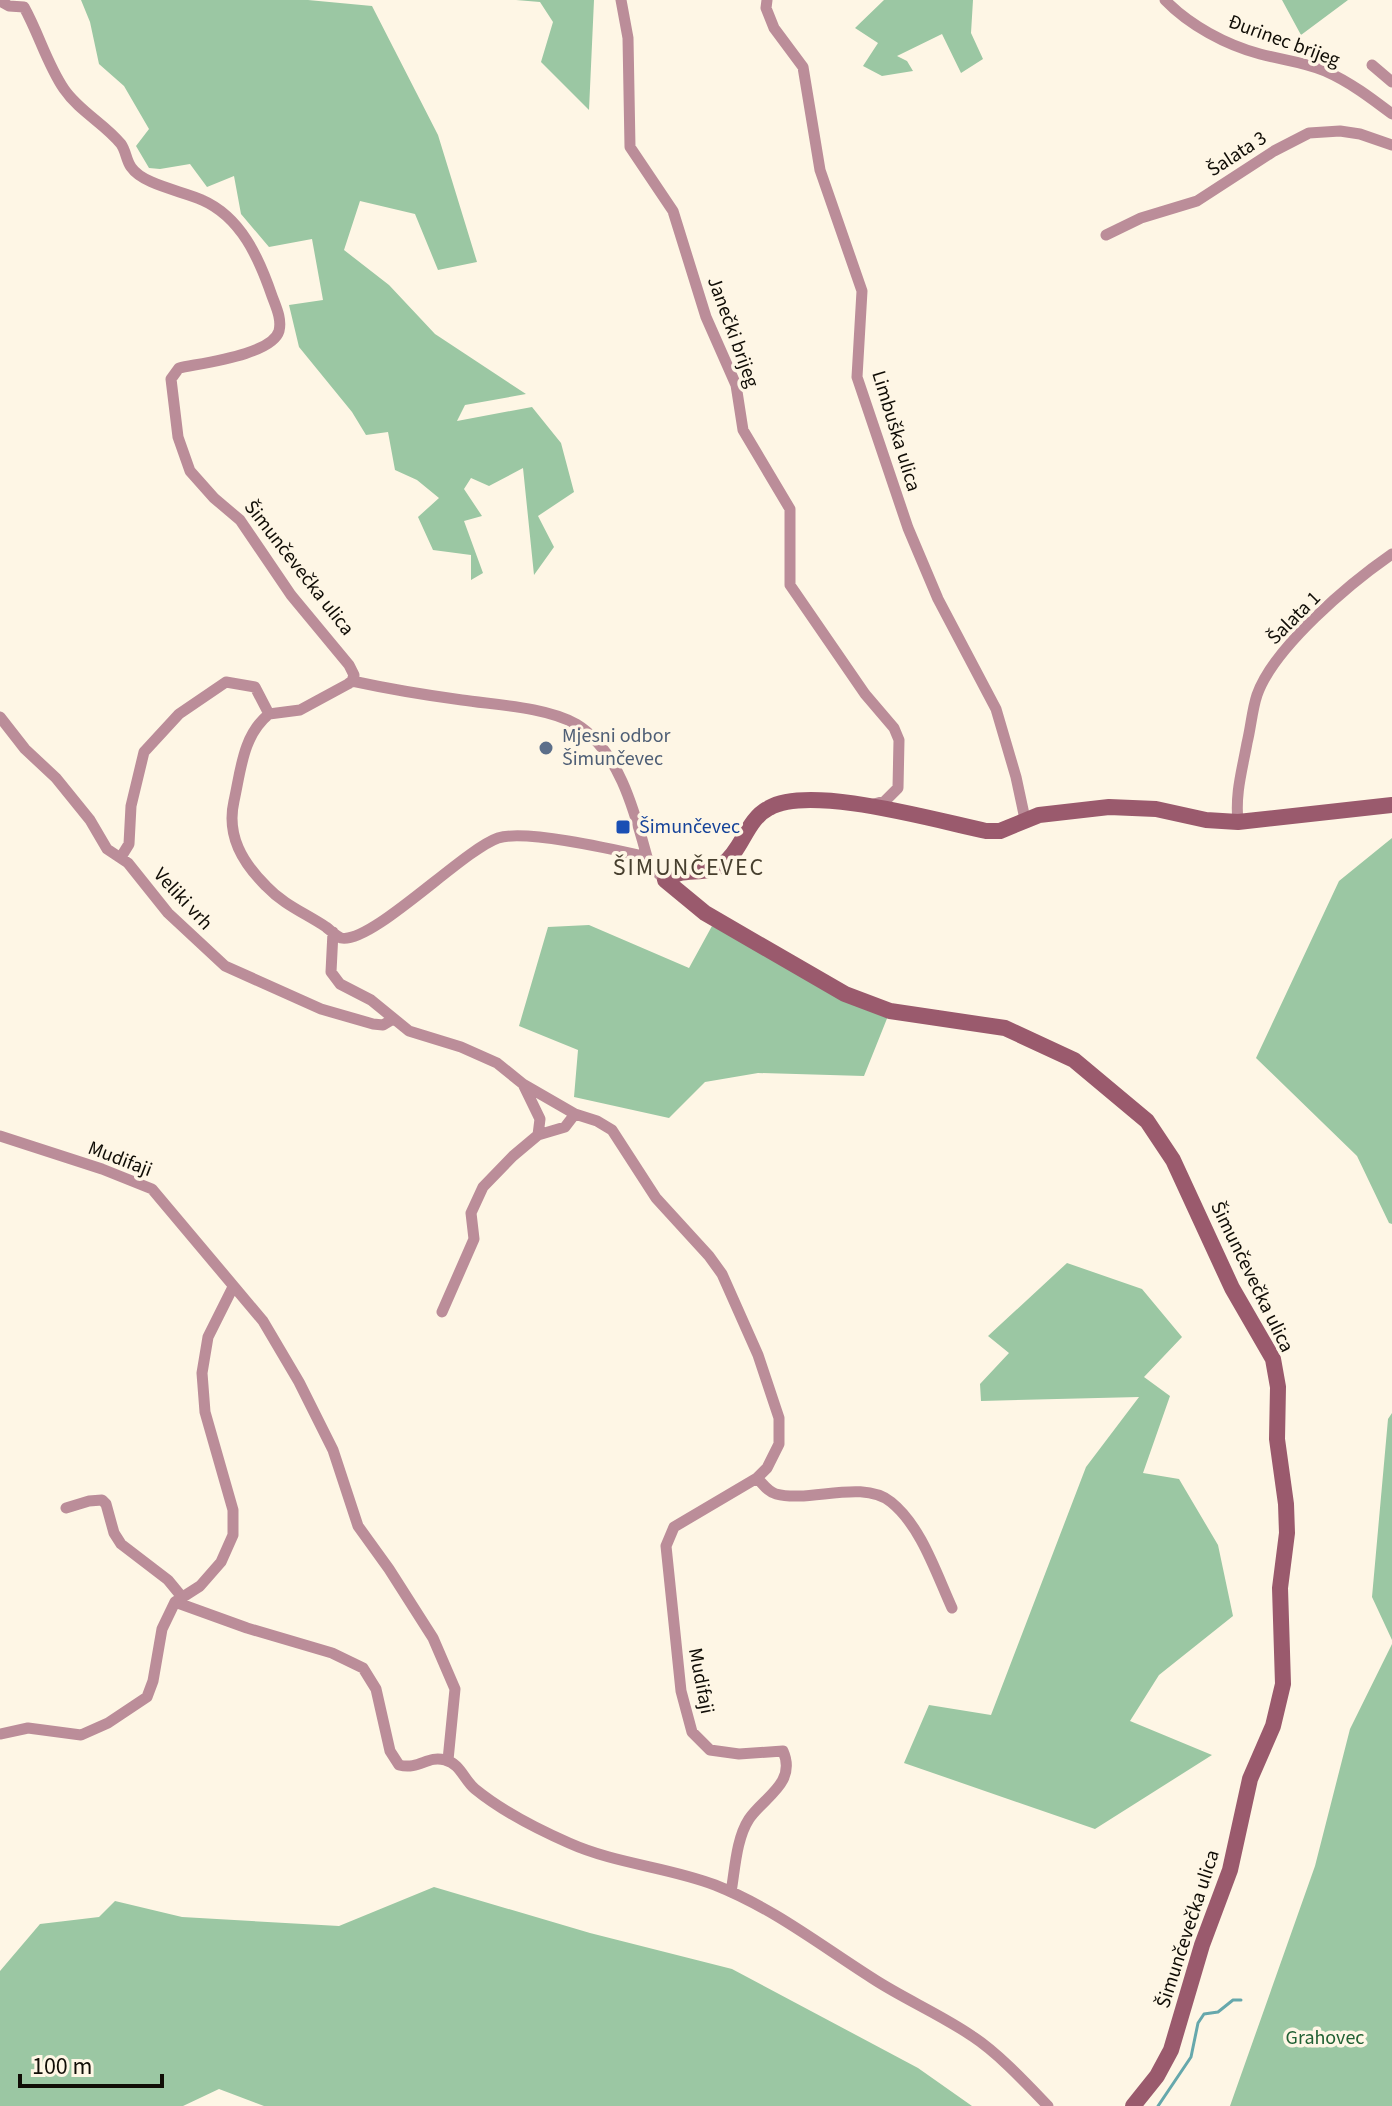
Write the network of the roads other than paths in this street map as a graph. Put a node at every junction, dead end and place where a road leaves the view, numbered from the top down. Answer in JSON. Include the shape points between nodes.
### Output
{"nodes":[{"id":1,"x":621,"y":0,"type":"edge"},
{"id":2,"x":767,"y":0,"type":"edge"},
{"id":3,"x":1165,"y":0,"type":"edge"},
{"id":4,"x":0,"y":1,"type":"edge"},
{"id":5,"x":24,"y":4,"type":"edge"},
{"id":6,"x":1372,"y":65,"type":"dead end"},
{"id":7,"x":1392,"y":82,"type":"edge"},
{"id":8,"x":1392,"y":114,"type":"edge"},
{"id":9,"x":1392,"y":145,"type":"edge"},
{"id":10,"x":1106,"y":235,"type":"dead end"},
{"id":11,"x":1392,"y":554,"type":"edge"},
{"id":12,"x":352,"y":681,"type":"junction"},
{"id":13,"x":269,"y":714,"type":"junction"},
{"id":14,"x":0,"y":717,"type":"edge"},
{"id":15,"x":898,"y":788,"type":"junction"},
{"id":16,"x":871,"y":805,"type":"junction"},
{"id":17,"x":1392,"y":805,"type":"edge"},
{"id":18,"x":914,"y":815,"type":"junction"},
{"id":19,"x":1025,"y":819,"type":"junction"},
{"id":20,"x":1238,"y":822,"type":"junction"},
{"id":21,"x":121,"y":857,"type":"junction"},
{"id":22,"x":647,"y":857,"type":"junction"},
{"id":23,"x":665,"y":880,"type":"junction"},
{"id":24,"x":333,"y":932,"type":"junction"},
{"id":25,"x":393,"y":1019,"type":"junction"},
{"id":26,"x":523,"y":1084,"type":"junction"},
{"id":27,"x":575,"y":1114,"type":"junction"},
{"id":28,"x":538,"y":1135,"type":"junction"},
{"id":29,"x":0,"y":1136,"type":"edge"},
{"id":30,"x":233,"y":1287,"type":"junction"},
{"id":31,"x":442,"y":1312,"type":"dead end"},
{"id":32,"x":757,"y":1478,"type":"junction"},
{"id":33,"x":66,"y":1508,"type":"dead end"},
{"id":34,"x":179,"y":1599,"type":"junction"},
{"id":35,"x":952,"y":1608,"type":"dead end"},
{"id":36,"x":0,"y":1734,"type":"edge"},
{"id":37,"x":448,"y":1760,"type":"junction"},
{"id":38,"x":731,"y":1892,"type":"junction"},
{"id":39,"x":1048,"y":2106,"type":"edge"},
{"id":40,"x":1133,"y":2106,"type":"edge"}],
"edges":[{"from":1,"to":15,"type":"street","name":"Janečki brijeg","via":[[628,38],[630,147],[673,211],[706,317],[736,385],[743,430],[790,509],[790,585],[894,728],[899,740]]},
{"from":2,"to":19,"type":"street","name":"Limbuška ulica","via":[[774,28],[803,67],[820,170],[862,291],[857,377],[908,528],[938,599],[996,709]]},
{"from":3,"to":8,"type":"street","name":"Đurinec brijeg","via":[[1211,34],[1255,53],[1324,71]]},
{"from":4,"to":5,"type":"street","name":"Šimunčevečka ulica"},
{"from":5,"to":12,"type":"street","name":"Šimunčevečka ulica","via":[[66,92],[123,146],[131,168],[204,200],[249,240],[280,317],[279,333],[248,353],[179,368],[171,379],[178,437],[190,471],[240,520],[291,595],[349,665]]},
{"from":6,"to":7,"type":"street"},
{"from":9,"to":10,"type":"street","name":"Šalata 3","via":[[1360,134],[1317,131],[1298,137],[1197,201]]},
{"from":11,"to":20,"type":"street","name":"Šalata 1","via":[[1310,623],[1264,679],[1236,790]]},
{"from":12,"to":13,"type":"street","via":[[300,710]]},
{"from":12,"to":22,"type":"street","name":"Šimunčevečka ulica","via":[[514,707],[574,723],[600,748],[626,788]]},
{"from":13,"to":21,"type":"street","via":[[255,687],[226,682],[179,714],[144,752],[131,806],[129,844]]},
{"from":13,"to":24,"type":"street","via":[[248,739],[232,809],[237,849],[282,903]]},
{"from":14,"to":21,"type":"street","name":"Veliki vrh","via":[[56,778],[107,849]]},
{"from":15,"to":16,"type":"street","via":[[885,801]]},
{"from":15,"to":18,"type":"street"},
{"from":16,"to":18,"type":"street"},
{"from":16,"to":23,"type":"street","via":[[789,801],[770,807],[755,818],[724,863]]},
{"from":17,"to":20,"type":"street"},
{"from":18,"to":19,"type":"street","via":[[986,831],[1000,831]]},
{"from":19,"to":20,"type":"street","via":[[1109,807]]},
{"from":21,"to":25,"type":"street","name":"Veliki vrh","via":[[168,913],[234,972],[321,1009],[373,1024]]},
{"from":22,"to":23,"type":"street","name":"Šimunčevečka ulica"},
{"from":22,"to":24,"type":"street","via":[[537,838],[499,838],[381,921],[352,937],[340,938]]},
{"from":23,"to":40,"type":"street","name":"Šimunčevečka ulica","via":[[705,913],[845,994],[890,1011],[1005,1028],[1074,1060],[1147,1121],[1173,1160],[1232,1288],[1273,1359],[1287,1533],[1280,1588],[1283,1684],[1171,2050]]},
{"from":24,"to":25,"type":"street","via":[[331,972],[340,984]]},
{"from":25,"to":26,"type":"street","via":[[421,1037],[497,1063]]},
{"from":26,"to":27,"type":"street"},
{"from":26,"to":28,"type":"street","via":[[540,1119]]},
{"from":27,"to":28,"type":"street","via":[[565,1127]]},
{"from":27,"to":32,"type":"street","via":[[612,1130],[656,1198],[722,1274],[779,1418],[779,1444]]},
{"from":28,"to":31,"type":"street","via":[[483,1187],[471,1213],[474,1239]]},
{"from":29,"to":30,"type":"street","name":"Mudifaji","via":[[152,1189]]},
{"from":30,"to":34,"type":"street","via":[[208,1337],[202,1373],[205,1412],[233,1510],[233,1535],[212,1573]]},
{"from":30,"to":37,"type":"street","name":"Mudifaji","via":[[263,1321],[299,1382],[333,1450],[358,1526],[433,1638],[455,1689]]},
{"from":32,"to":35,"type":"street","via":[[776,1494],[877,1494],[889,1500],[914,1531]]},
{"from":32,"to":38,"type":"street","name":"Mudifaji","via":[[674,1527],[666,1546],[681,1691],[692,1732],[710,1750],[783,1751],[786,1759],[786,1774],[777,1790],[748,1820]]},
{"from":33,"to":34,"type":"street","via":[[102,1500],[121,1544],[168,1580]]},
{"from":34,"to":36,"type":"street","via":[[162,1629],[147,1697],[81,1735],[28,1728]]},
{"from":34,"to":37,"type":"street","via":[[363,1668],[376,1689],[390,1751],[399,1765],[411,1768],[434,1758]]},
{"from":37,"to":38,"type":"street","via":[[487,1798],[561,1840]]},
{"from":38,"to":39,"type":"street","via":[[796,1926],[973,2037]]}]}
